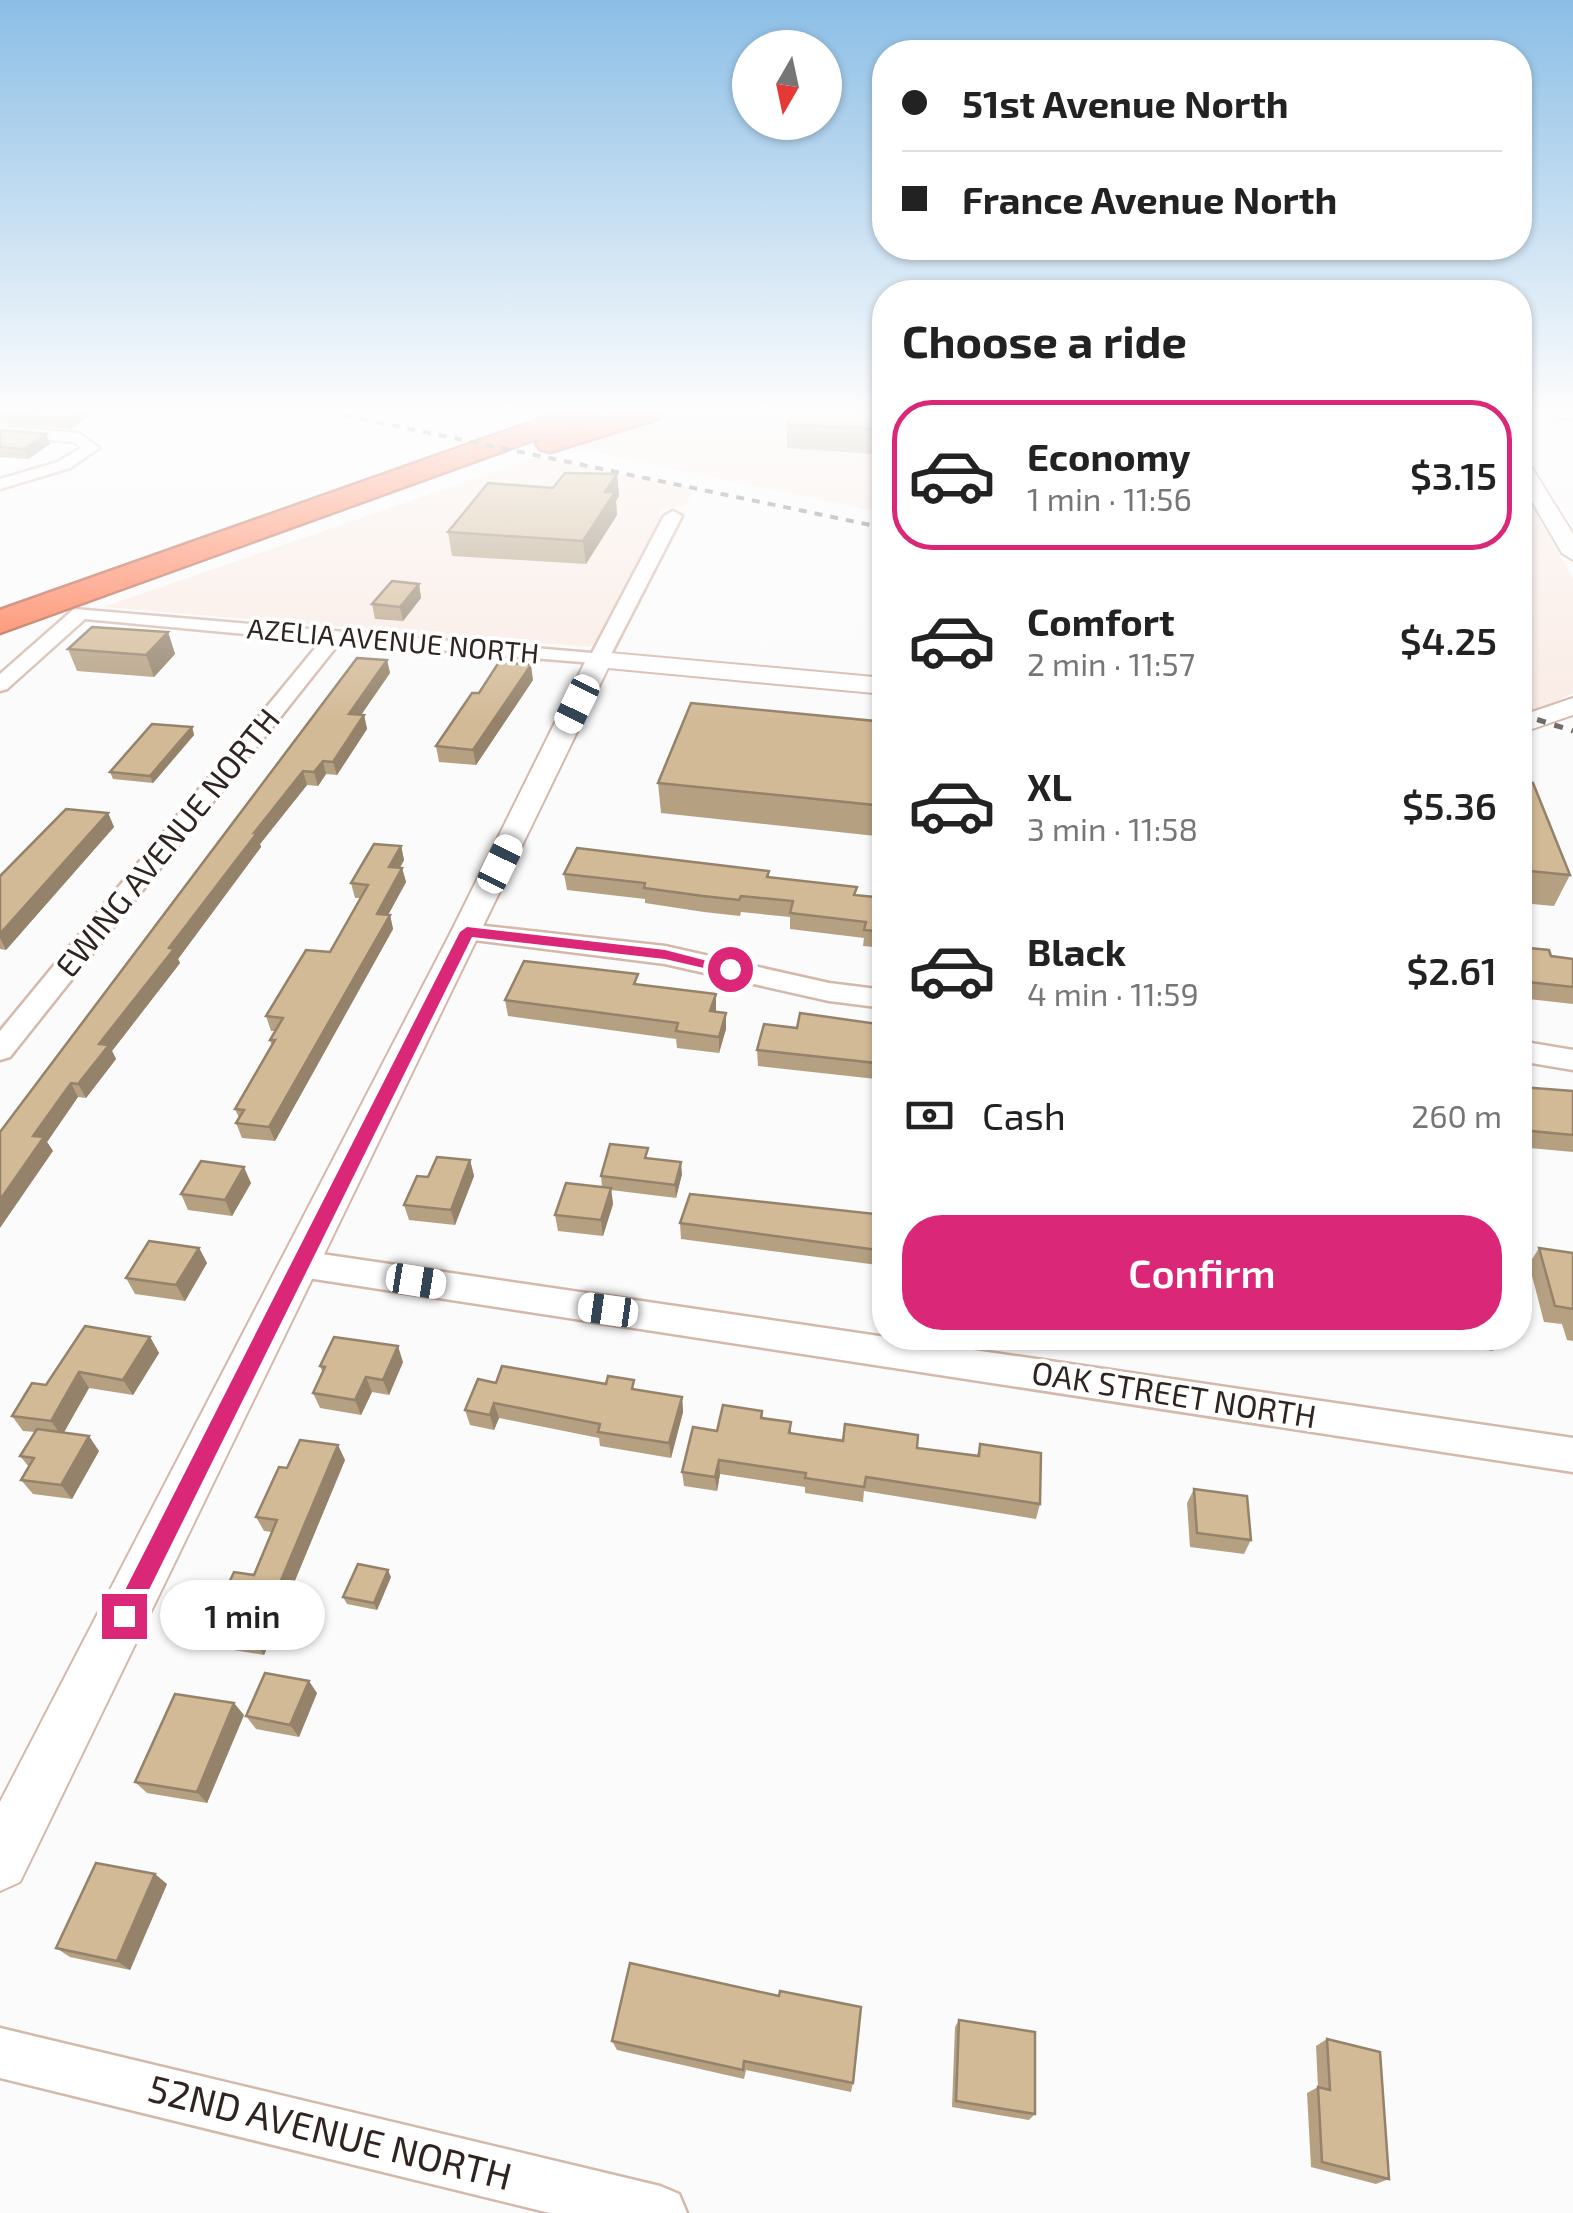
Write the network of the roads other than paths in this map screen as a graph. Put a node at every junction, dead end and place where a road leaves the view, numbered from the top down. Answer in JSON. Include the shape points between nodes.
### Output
{"nodes":[{"id":1,"x":236,"y":515,"type":"edge"},
{"id":2,"x":264,"y":515,"type":"edge"},
{"id":3,"x":332,"y":515,"type":"edge"},
{"id":4,"x":1551,"y":515,"type":"edge"},
{"id":5,"x":672,"y":516,"type":"dead end"},
{"id":6,"x":153,"y":551,"type":"junction"},
{"id":7,"x":1573,"y":553,"type":"edge"},
{"id":8,"x":0,"y":596,"type":"edge"},
{"id":9,"x":0,"y":622,"type":"edge"},
{"id":10,"x":336,"y":636,"type":"junction"},
{"id":11,"x":599,"y":660,"type":"junction"},
{"id":12,"x":0,"y":685,"type":"edge"},
{"id":13,"x":872,"y":685,"type":"edge"},
{"id":14,"x":1573,"y":706,"type":"edge"},
{"id":15,"x":1532,"y":721,"type":"edge"},
{"id":16,"x":467,"y":932,"type":"junction"},
{"id":17,"x":872,"y":997,"type":"edge"},
{"id":18,"x":0,"y":1006,"type":"edge"},
{"id":19,"x":33,"y":1010,"type":"junction"},
{"id":20,"x":0,"y":1050,"type":"edge"},
{"id":21,"x":1532,"y":1052,"type":"edge"},
{"id":22,"x":1573,"y":1060,"type":"edge"},
{"id":23,"x":301,"y":1264,"type":"junction"},
{"id":24,"x":872,"y":1350,"type":"edge"},
{"id":25,"x":874,"y":1350,"type":"edge"},
{"id":26,"x":1573,"y":1455,"type":"edge"},
{"id":27,"x":0,"y":1862,"type":"edge"},
{"id":28,"x":0,"y":2053,"type":"edge"},
{"id":29,"x":591,"y":2205,"type":"edge"},
{"id":30,"x":660,"y":2213,"type":"edge"}],
"edges":[{"from":1,"to":8,"type":"highway"},
{"from":2,"to":6,"type":"highway"},
{"from":3,"to":6,"type":"highway","via":[[219,552]]},
{"from":4,"to":7,"type":"street"},
{"from":5,"to":11,"type":"street"},
{"from":6,"to":8,"type":"highway"},
{"from":6,"to":9,"type":"highway"},
{"from":10,"to":11,"type":"street","name":"AZELIA AVENUE NORTH"},
{"from":10,"to":12,"type":"street","name":"AZELIA AVENUE NORTH","via":[[81,612]]},
{"from":10,"to":19,"type":"street","name":"EWING AVENUE NORTH"},
{"from":11,"to":13,"type":"street","name":"AZELIA AVENUE NORTH"},
{"from":11,"to":16,"type":"street"},
{"from":14,"to":15,"type":"street"},
{"from":16,"to":17,"type":"street","via":[[665,954]]},
{"from":16,"to":23,"type":"street"},
{"from":18,"to":19,"type":"street"},
{"from":19,"to":20,"type":"street","name":"EWING AVENUE NORTH"},
{"from":21,"to":22,"type":"street"},
{"from":23,"to":24,"type":"street","name":"OAK STREET NORTH"},
{"from":23,"to":27,"type":"street"},
{"from":25,"to":26,"type":"street","name":"OAK STREET NORTH"},
{"from":28,"to":29,"type":"street","name":"52ND AVENUE NORTH"},
{"from":29,"to":30,"type":"street","name":"52ND AVENUE NORTH"}]}
